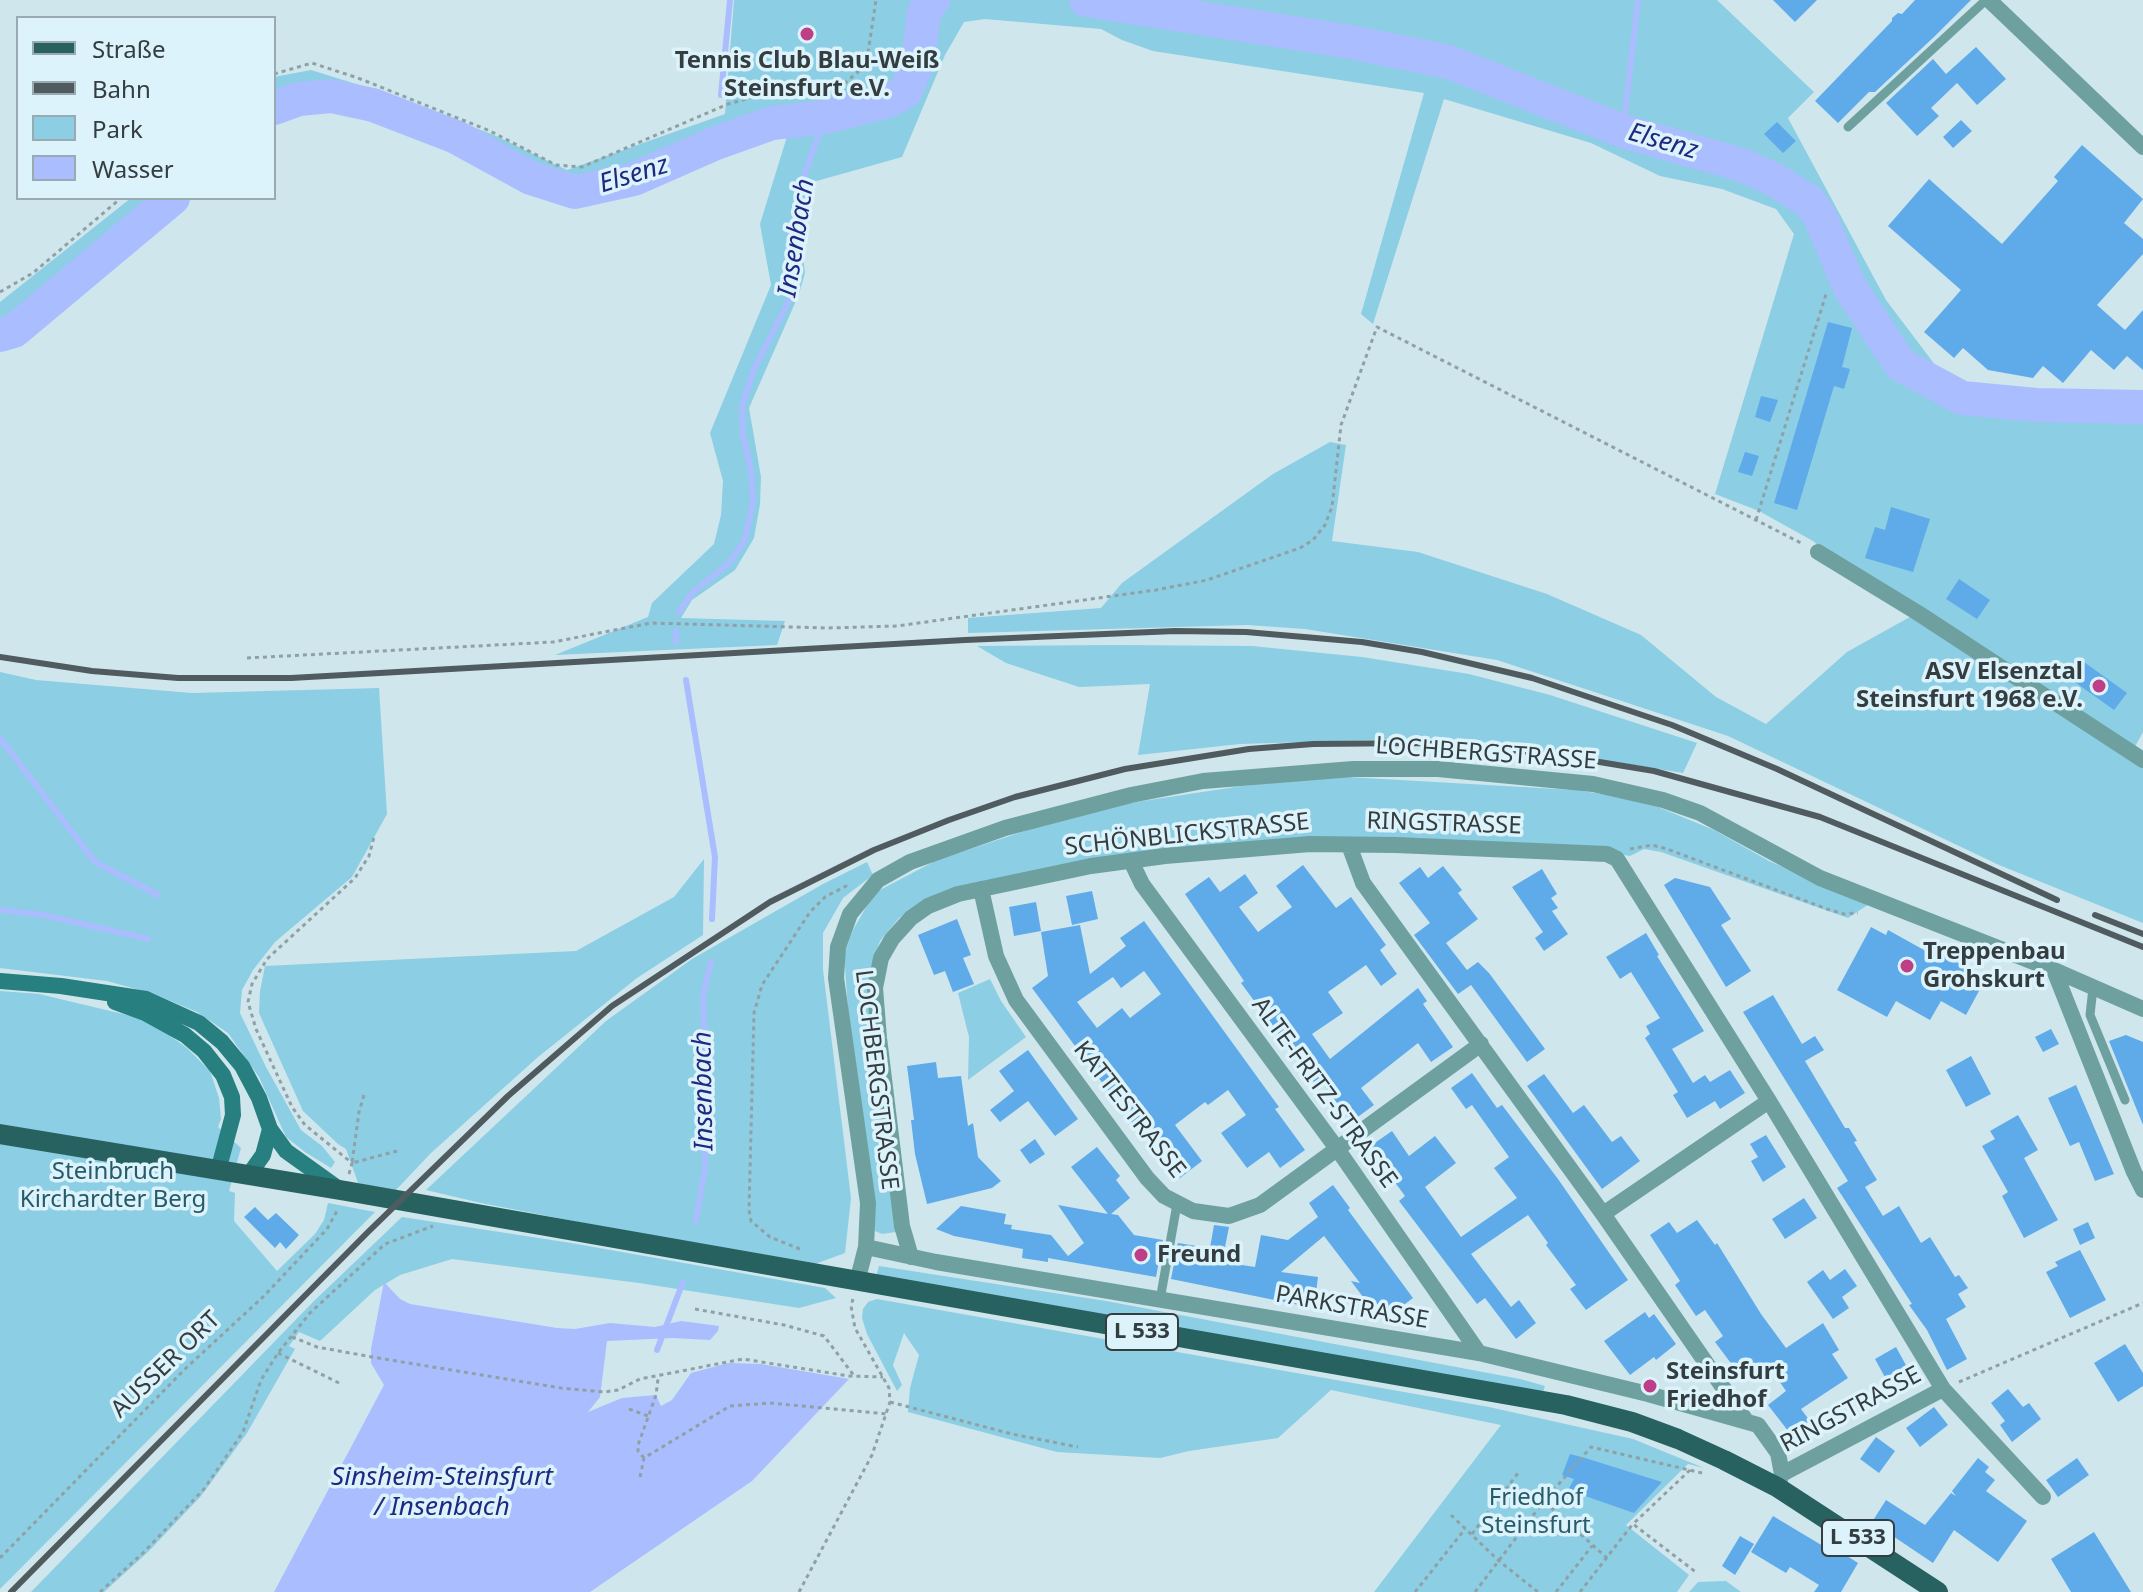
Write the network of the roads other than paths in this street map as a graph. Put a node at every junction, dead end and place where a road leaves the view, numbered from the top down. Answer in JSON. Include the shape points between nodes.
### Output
{"nodes":[{"id":1,"x":1987,"y":0,"type":"edge"},
{"id":2,"x":1848,"y":127,"type":"dead end"},
{"id":3,"x":2143,"y":147,"type":"edge"},
{"id":4,"x":1818,"y":552,"type":"road end"},
{"id":5,"x":2143,"y":760,"type":"edge"},
{"id":6,"x":1349,"y":845,"type":"junction"},
{"id":7,"x":1131,"y":861,"type":"junction"},
{"id":8,"x":981,"y":889,"type":"junction"},
{"id":9,"x":2054,"y":970,"type":"junction"},
{"id":10,"x":0,"y":981,"type":"edge"},
{"id":11,"x":2093,"y":988,"type":"junction"},
{"id":12,"x":80,"y":990,"type":"junction"},
{"id":13,"x":2143,"y":1009,"type":"edge"},
{"id":14,"x":1481,"y":1044,"type":"junction"},
{"id":15,"x":2125,"y":1100,"type":"dead end"},
{"id":16,"x":1769,"y":1101,"type":"junction"},
{"id":17,"x":270,"y":1129,"type":"junction"},
{"id":18,"x":0,"y":1134,"type":"edge"},
{"id":19,"x":1338,"y":1150,"type":"junction"},
{"id":20,"x":218,"y":1171,"type":"junction"},
{"id":21,"x":248,"y":1176,"type":"junction"},
{"id":22,"x":343,"y":1190,"type":"junction"},
{"id":23,"x":2143,"y":1190,"type":"edge"},
{"id":24,"x":1177,"y":1204,"type":"junction"},
{"id":25,"x":1603,"y":1214,"type":"junction"},
{"id":26,"x":866,"y":1247,"type":"junction"},
{"id":27,"x":911,"y":1257,"type":"junction"},
{"id":28,"x":857,"y":1282,"type":"junction"},
{"id":29,"x":1160,"y":1300,"type":"junction"},
{"id":30,"x":1479,"y":1353,"type":"junction"},
{"id":31,"x":1943,"y":1389,"type":"junction"},
{"id":32,"x":1747,"y":1422,"type":"junction"},
{"id":33,"x":1779,"y":1480,"type":"junction"},
{"id":34,"x":2043,"y":1497,"type":"dead end"},
{"id":35,"x":1938,"y":1592,"type":"edge"}],
"edges":[{"from":1,"to":2,"type":"lane"},
{"from":1,"to":3,"type":"street"},
{"from":4,"to":5,"type":"street"},
{"from":6,"to":7,"type":"street","name":"SCHÖNBLICKSTRASSE"},
{"from":6,"to":14,"type":"street","name":"RINGSTRASSE","via":[[1363,883]]},
{"from":6,"to":16,"type":"street","name":"RINGSTRASSE","via":[[1607,854],[1617,859]]},
{"from":7,"to":8,"type":"street","name":"SCHÖNBLICKSTRASSE"},
{"from":7,"to":19,"type":"street","name":"ALTE-FRITZ-STRASSE","via":[[1142,884]]},
{"from":8,"to":24,"type":"street","name":"KATTESTRASSE","via":[[996,956],[1016,1000],[1147,1178]]},
{"from":8,"to":27,"type":"street","name":"SCHÖNBLICKSTRASSE","via":[[919,911],[892,939],[877,971],[879,1038],[902,1226]]},
{"from":9,"to":11,"type":"street","name":"LOCHBERGSTRASSE"},
{"from":9,"to":23,"type":"street"},
{"from":9,"to":26,"type":"street","name":"LOCHBERGSTRASSE","via":[[1798,867],[1700,813],[1593,784],[1401,768],[1281,773],[1203,781],[1073,808],[910,862],[878,880],[845,924],[837,994],[868,1203]]},
{"from":10,"to":12,"type":"main road"},
{"from":11,"to":13,"type":"street","name":"LOCHBERGSTRASSE"},
{"from":11,"to":15,"type":"lane","via":[[2090,1015]]},
{"from":12,"to":17,"type":"main road","via":[[146,999],[212,1033],[242,1066]]},
{"from":12,"to":20,"type":"main road","via":[[169,1025],[215,1063],[234,1105]]},
{"from":14,"to":19,"type":"street","name":"KATTESTRASSE"},
{"from":14,"to":25,"type":"street","name":"RINGSTRASSE"},
{"from":16,"to":25,"type":"street"},
{"from":16,"to":31,"type":"street","name":"RINGSTRASSE"},
{"from":17,"to":21,"type":"main road","via":[[263,1155]]},
{"from":17,"to":22,"type":"main road","via":[[295,1158]]},
{"from":18,"to":20,"type":"main road","number":"L 533"},
{"from":19,"to":24,"type":"street","name":"KATTESTRASSE","via":[[1251,1210],[1219,1216]]},
{"from":19,"to":30,"type":"street","name":"ALTE-FRITZ-STRASSE"},
{"from":20,"to":21,"type":"main road","number":"L 533"},
{"from":21,"to":22,"type":"main road","number":"L 533"},
{"from":22,"to":28,"type":"main road","number":"L 533"},
{"from":24,"to":29,"type":"lane"},
{"from":25,"to":32,"type":"street","name":"RINGSTRASSE"},
{"from":26,"to":27,"type":"street","name":"PARKSTRASSE"},
{"from":26,"to":28,"type":"street","name":"LOCHBERGSTRASSE"},
{"from":27,"to":29,"type":"street","name":"PARKSTRASSE"},
{"from":28,"to":33,"type":"main road","number":"L 533","via":[[1509,1394],[1632,1422]]},
{"from":29,"to":30,"type":"street","name":"PARKSTRASSE"},
{"from":30,"to":32,"type":"street","name":"PARKSTRASSE"},
{"from":31,"to":33,"type":"street","name":"RINGSTRASSE"},
{"from":31,"to":34,"type":"street","name":"RINGSTRASSE"},
{"from":32,"to":33,"type":"street","name":"PARKSTRASSE","via":[[1758,1425],[1778,1453]]},
{"from":33,"to":35,"type":"main road","number":"L 533"}]}
